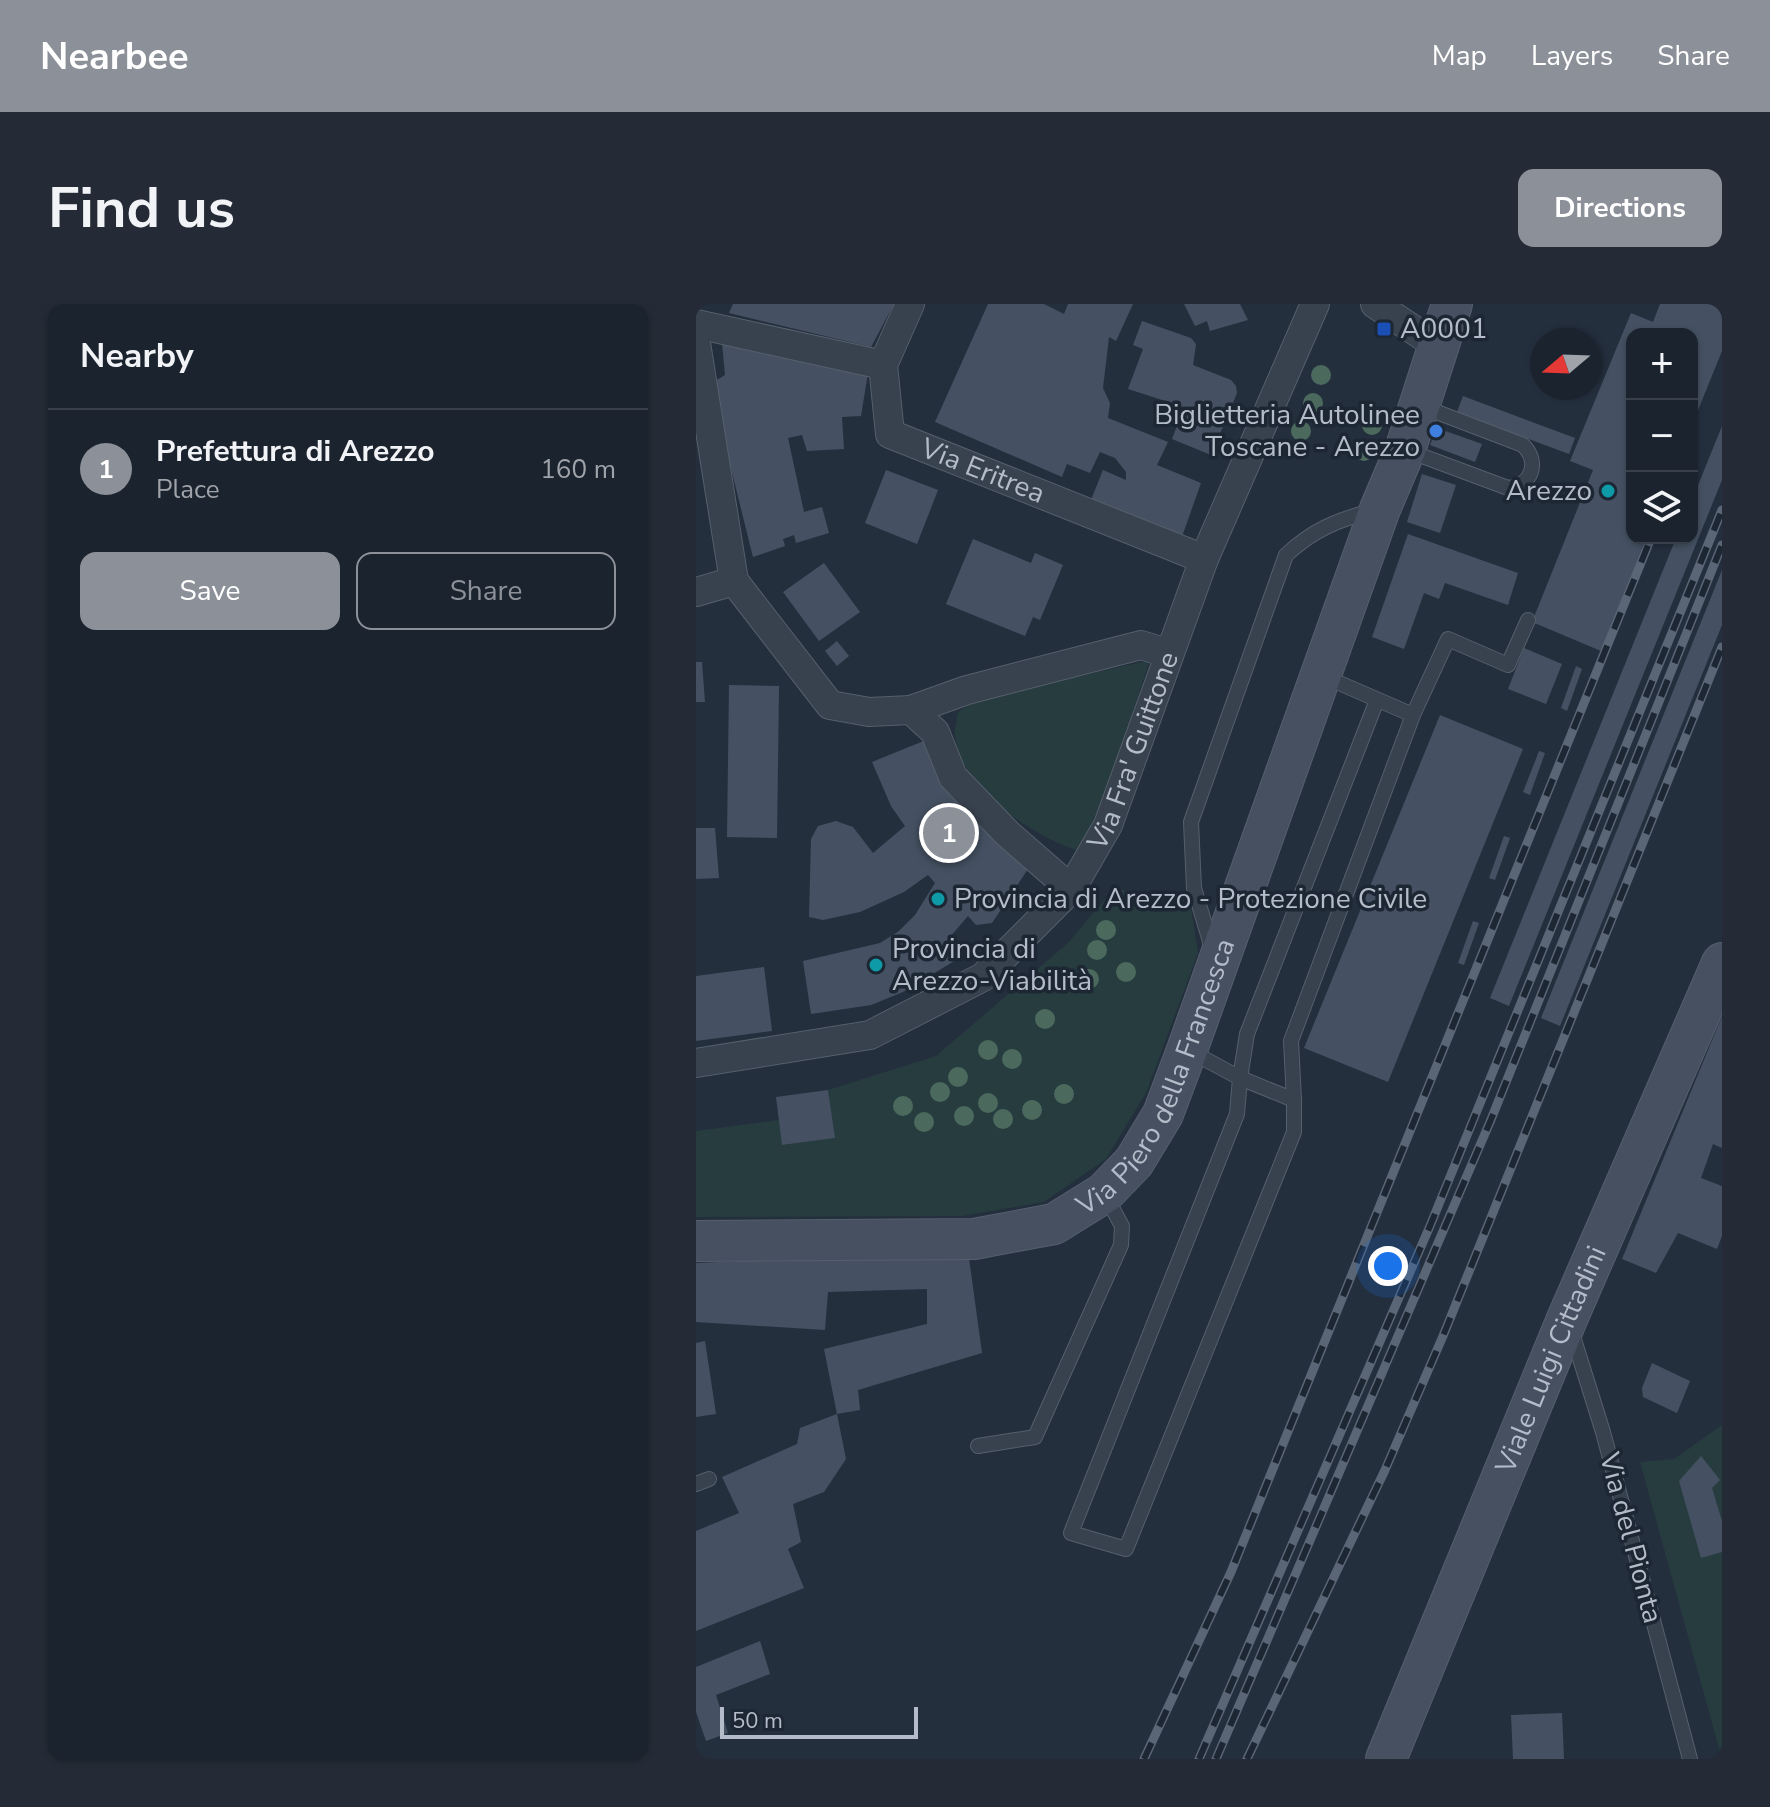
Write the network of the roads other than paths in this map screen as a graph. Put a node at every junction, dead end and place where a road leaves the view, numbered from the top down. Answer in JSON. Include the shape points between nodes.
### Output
{"nodes":[{"id":1,"x":910,"y":304,"type":"edge"},
{"id":2,"x":1315,"y":304,"type":"edge"},
{"id":3,"x":1375,"y":304,"type":"edge"},
{"id":4,"x":1452,"y":304,"type":"edge"},
{"id":5,"x":696,"y":324,"type":"edge"},
{"id":6,"x":696,"y":343,"type":"edge"},
{"id":7,"x":1438,"y":346,"type":"junction"},
{"id":8,"x":883,"y":365,"type":"junction"},
{"id":9,"x":1420,"y":405,"type":"junction"},
{"id":10,"x":1405,"y":450,"type":"junction"},
{"id":11,"x":1380,"y":509,"type":"junction"},
{"id":12,"x":1204,"y":559,"type":"junction"},
{"id":13,"x":734,"y":581,"type":"junction"},
{"id":14,"x":696,"y":592,"type":"edge"},
{"id":15,"x":1528,"y":620,"type":"dead end"},
{"id":16,"x":1167,"y":653,"type":"junction"},
{"id":17,"x":1321,"y":675,"type":"junction"},
{"id":18,"x":1377,"y":700,"type":"junction"},
{"id":19,"x":911,"y":710,"type":"junction"},
{"id":20,"x":1413,"y":715,"type":"junction"},
{"id":21,"x":1071,"y":889,"type":"junction"},
{"id":22,"x":1722,"y":963,"type":"edge"},
{"id":23,"x":1217,"y":966,"type":"junction"},
{"id":24,"x":1187,"y":1050,"type":"junction"},
{"id":25,"x":696,"y":1063,"type":"edge"},
{"id":26,"x":1240,"y":1078,"type":"junction"},
{"id":27,"x":1294,"y":1100,"type":"junction"},
{"id":28,"x":1104,"y":1193,"type":"junction"},
{"id":29,"x":696,"y":1241,"type":"edge"},
{"id":30,"x":1567,"y":1319,"type":"junction"},
{"id":31,"x":978,"y":1446,"type":"dead end"},
{"id":32,"x":1386,"y":1759,"type":"edge"},
{"id":33,"x":1690,"y":1759,"type":"edge"}],
"edges":[{"from":1,"to":8,"type":"street","name":"Via Eritrea"},
{"from":2,"to":12,"type":"street","name":"Via Fra' Guittone"},
{"from":3,"to":7,"type":"street"},
{"from":4,"to":7,"type":"main road","name":"Via Piero della Francesca"},
{"from":5,"to":8,"type":"street"},
{"from":6,"to":13,"type":"street"},
{"from":7,"to":9,"type":"main road","name":"Via Piero della Francesca"},
{"from":8,"to":12,"type":"street","name":"Via Eritrea","via":[[890,434]]},
{"from":9,"to":10,"type":"main road","name":"Via Piero della Francesca"},
{"from":9,"to":10,"type":"lane","via":[[1523,445],[1531,455],[1531,473],[1520,485],[1508,488]]},
{"from":10,"to":11,"type":"main road","name":"Via Piero della Francesca"},
{"from":11,"to":17,"type":"main road","name":"Via Piero della Francesca"},
{"from":11,"to":23,"type":"lane","via":[[1332,521],[1307,535],[1286,555],[1275,584],[1191,822],[1194,888]]},
{"from":12,"to":16,"type":"street","name":"Via Fra' Guittone"},
{"from":13,"to":14,"type":"street"},
{"from":13,"to":19,"type":"street","via":[[830,705],[869,712]]},
{"from":15,"to":20,"type":"lane","via":[[1508,665],[1448,639]]},
{"from":16,"to":19,"type":"street","via":[[1141,645],[967,690]]},
{"from":16,"to":21,"type":"street","name":"Via Fra' Guittone","via":[[1108,825]]},
{"from":17,"to":18,"type":"lane"},
{"from":17,"to":23,"type":"main road","name":"Via Piero della Francesca"},
{"from":18,"to":20,"type":"lane"},
{"from":18,"to":26,"type":"lane","via":[[1247,1034]]},
{"from":19,"to":21,"type":"street","via":[[935,732],[953,777]]},
{"from":20,"to":27,"type":"lane","via":[[1291,1041]]},
{"from":21,"to":25,"type":"street","name":"Via Fra' Guittone","via":[[983,977],[870,1035]]},
{"from":22,"to":30,"type":"main road","name":"Viale Luigi Cittadini"},
{"from":23,"to":24,"type":"main road","name":"Via Piero della Francesca"},
{"from":24,"to":26,"type":"lane"},
{"from":24,"to":28,"type":"main road","name":"Via Piero della Francesca","via":[[1163,1114],[1134,1162]]},
{"from":26,"to":27,"type":"lane"},
{"from":26,"to":27,"type":"lane","via":[[1237,1114],[1071,1533],[1126,1549],[1294,1132]]},
{"from":28,"to":29,"type":"main road","name":"Via Piero della Francesca","via":[[1054,1224],[974,1239]]},
{"from":28,"to":31,"type":"lane","via":[[1122,1226],[1121,1245],[1035,1437]]},
{"from":30,"to":32,"type":"main road","name":"Viale Luigi Cittadini"},
{"from":30,"to":33,"type":"lane","name":"Via del Pionta","via":[[1603,1432]]}]}
